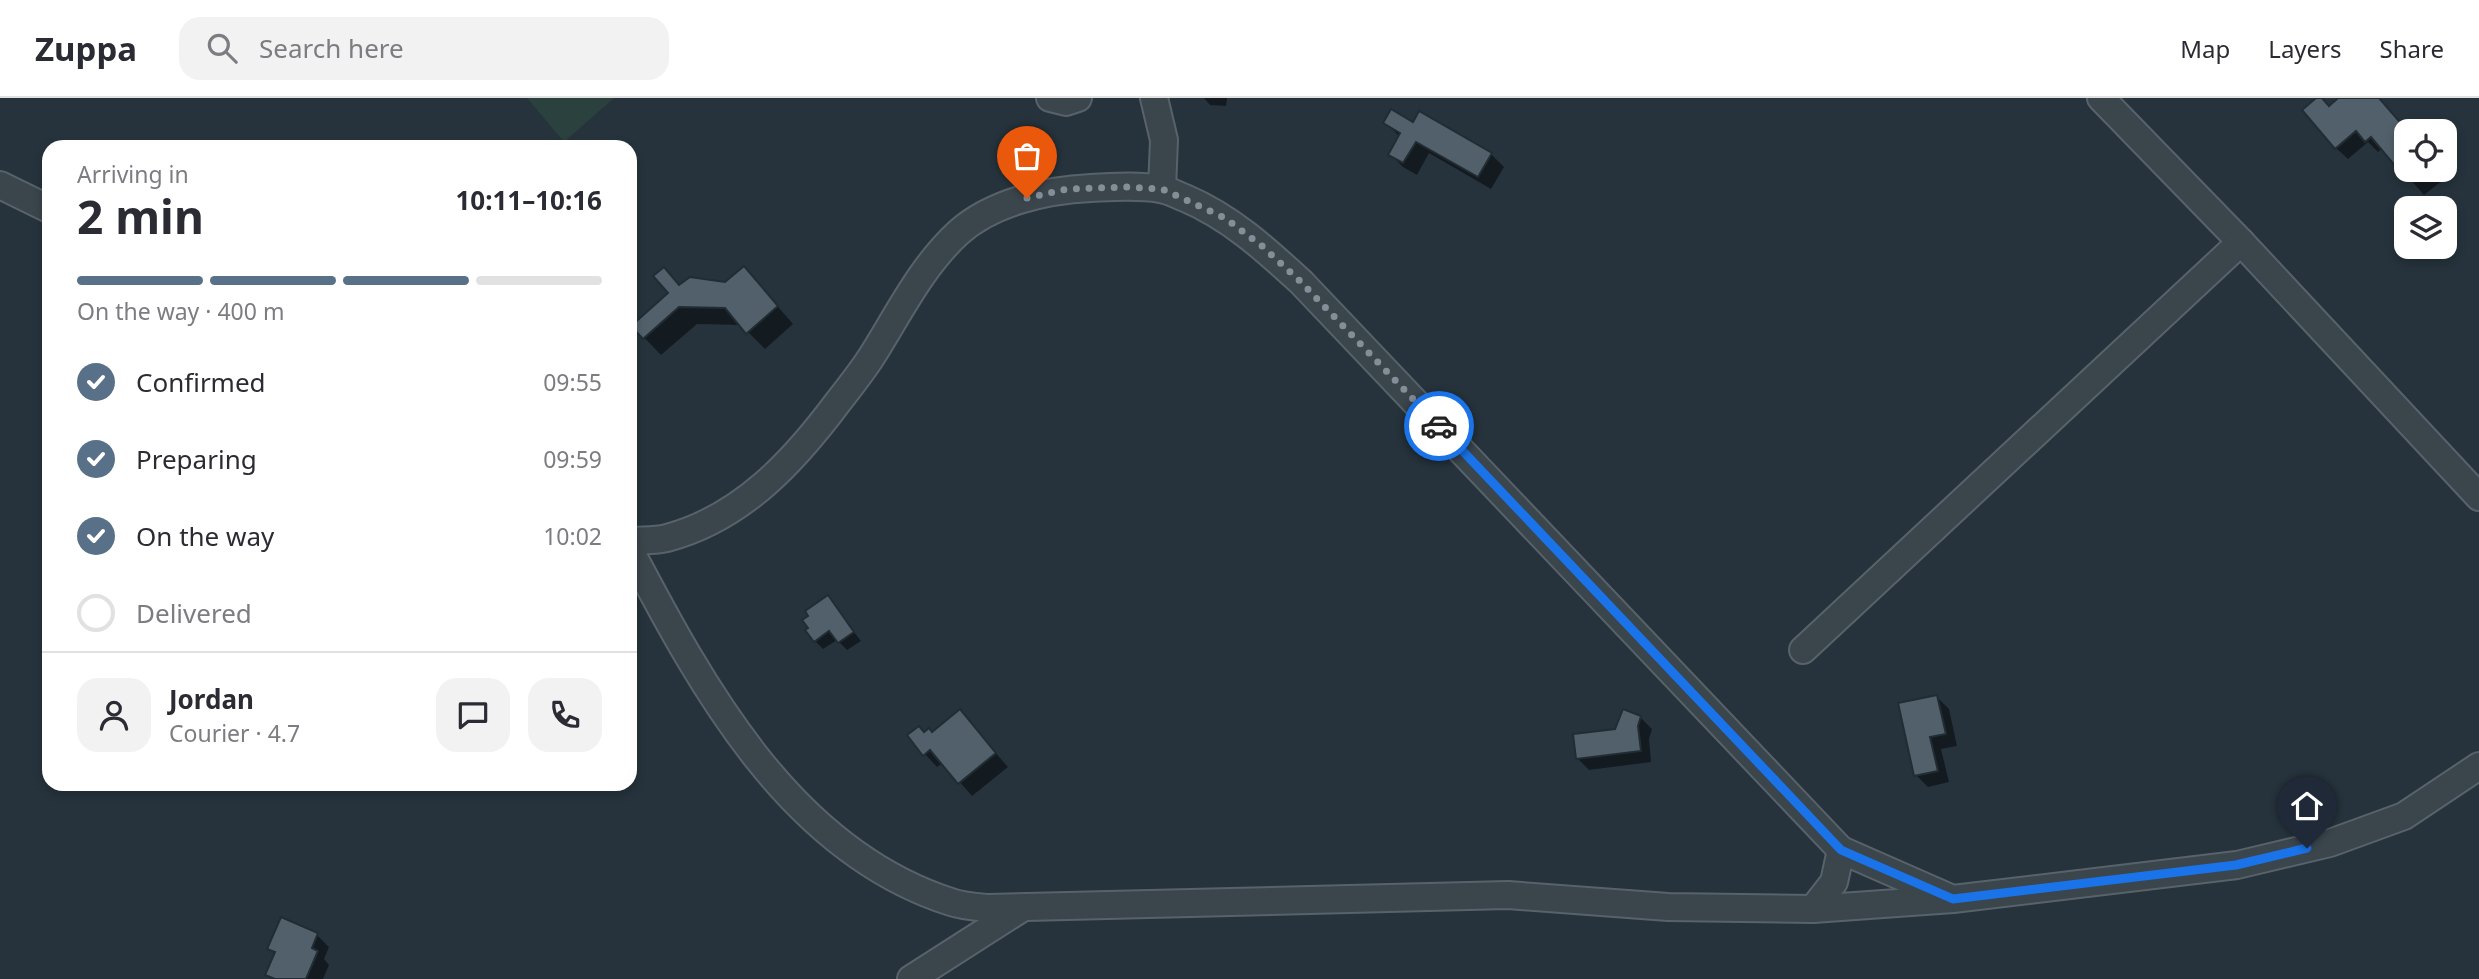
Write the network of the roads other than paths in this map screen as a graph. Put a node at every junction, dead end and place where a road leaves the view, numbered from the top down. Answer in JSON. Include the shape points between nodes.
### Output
{"nodes":[{"id":1,"x":1050,"y":98,"type":"edge"},
{"id":2,"x":1078,"y":98,"type":"edge"},
{"id":3,"x":1154,"y":98,"type":"edge"},
{"id":4,"x":2101,"y":98,"type":"edge"},
{"id":5,"x":0,"y":186,"type":"edge"},
{"id":6,"x":1162,"y":189,"type":"junction"},
{"id":7,"x":42,"y":206,"type":"edge"},
{"id":8,"x":2241,"y":242,"type":"junction"},
{"id":9,"x":2479,"y":497,"type":"edge"},
{"id":10,"x":637,"y":541,"type":"edge"},
{"id":11,"x":637,"y":563,"type":"edge"},
{"id":12,"x":1803,"y":650,"type":"dead end"},
{"id":13,"x":2479,"y":766,"type":"edge"},
{"id":14,"x":1841,"y":850,"type":"junction"},
{"id":15,"x":1953,"y":899,"type":"junction"},
{"id":16,"x":1022,"y":908,"type":"junction"},
{"id":17,"x":1813,"y":909,"type":"junction"},
{"id":18,"x":911,"y":979,"type":"edge"}],
"edges":[{"from":1,"to":2,"type":"street","via":[[1066,102]]},
{"from":3,"to":6,"type":"street","via":[[1164,140]]},
{"from":4,"to":8,"type":"street"},
{"from":5,"to":7,"type":"street"},
{"from":6,"to":10,"type":"street","via":[[1067,189],[992,211],[959,232],[926,268],[868,362],[777,475],[743,502],[699,526],[665,539]]},
{"from":6,"to":14,"type":"street","via":[[1225,218],[1301,282]]},
{"from":8,"to":9,"type":"street"},
{"from":8,"to":12,"type":"street"},
{"from":11,"to":16,"type":"street","via":[[667,621],[746,743],[771,777],[822,826],[908,886],[953,903]]},
{"from":13,"to":15,"type":"street","via":[[2404,816],[2330,843],[2236,865]]},
{"from":14,"to":15,"type":"street"},
{"from":14,"to":17,"type":"street","via":[[1834,882]]},
{"from":15,"to":17,"type":"street"},
{"from":16,"to":17,"type":"street","via":[[1508,895],[1668,907]]},
{"from":16,"to":18,"type":"street"}]}
